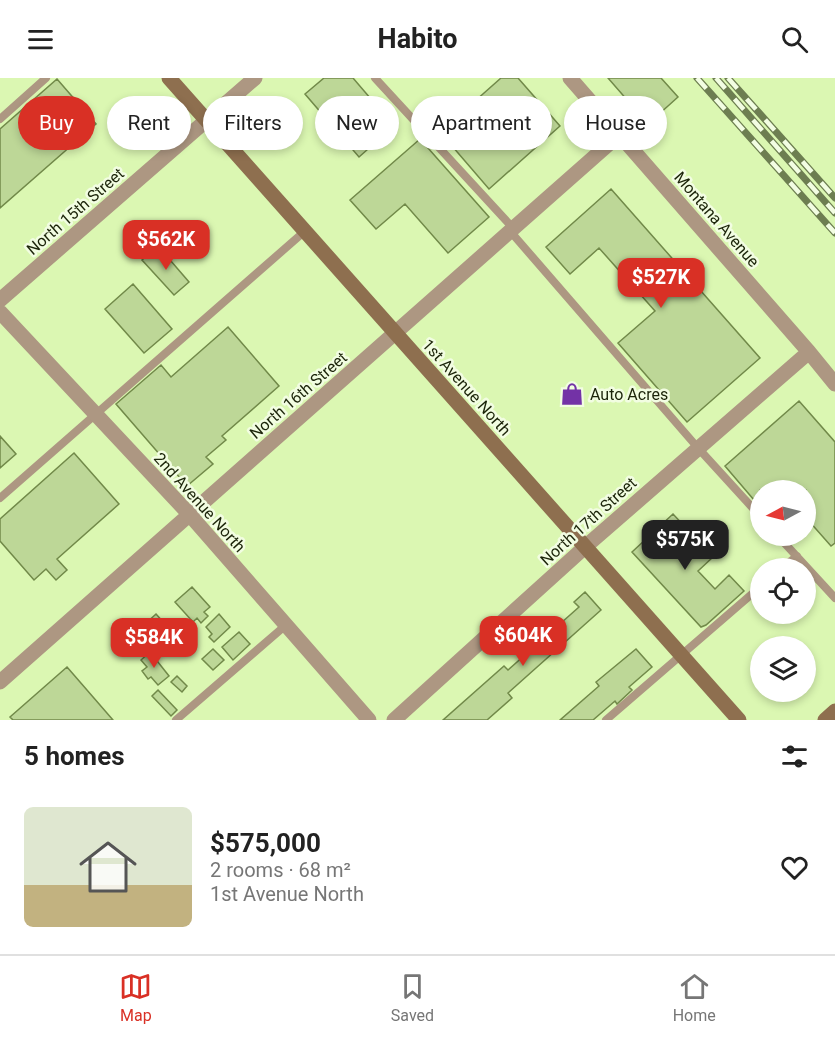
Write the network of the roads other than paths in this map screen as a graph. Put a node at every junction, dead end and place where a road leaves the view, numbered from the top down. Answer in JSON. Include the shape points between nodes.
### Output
{"nodes":[{"id":1,"x":46,"y":78,"type":"edge"},
{"id":2,"x":169,"y":78,"type":"edge"},
{"id":3,"x":255,"y":78,"type":"edge"},
{"id":4,"x":375,"y":78,"type":"edge"},
{"id":5,"x":570,"y":78,"type":"edge"},
{"id":6,"x":235,"y":96,"type":"edge"},
{"id":7,"x":585,"y":96,"type":"edge"},
{"id":8,"x":203,"y":116,"type":"edge"},
{"id":9,"x":0,"y":119,"type":"edge"},
{"id":10,"x":203,"y":124,"type":"edge"},
{"id":11,"x":233,"y":150,"type":"edge"},
{"id":12,"x":602,"y":150,"type":"edge"},
{"id":13,"x":632,"y":150,"type":"edge"},
{"id":14,"x":511,"y":230,"type":"junction"},
{"id":15,"x":305,"y":231,"type":"junction"},
{"id":16,"x":0,"y":300,"type":"edge"},
{"id":17,"x":0,"y":312,"type":"edge"},
{"id":18,"x":396,"y":333,"type":"junction"},
{"id":19,"x":809,"y":352,"type":"junction"},
{"id":20,"x":835,"y":384,"type":"edge"},
{"id":21,"x":95,"y":414,"type":"junction"},
{"id":22,"x":698,"y":448,"type":"junction"},
{"id":23,"x":0,"y":498,"type":"edge"},
{"id":24,"x":750,"y":505,"type":"edge"},
{"id":25,"x":190,"y":515,"type":"junction"},
{"id":26,"x":787,"y":546,"type":"edge"},
{"id":27,"x":585,"y":547,"type":"junction"},
{"id":28,"x":796,"y":556,"type":"junction"},
{"id":29,"x":794,"y":558,"type":"edge"},
{"id":30,"x":750,"y":596,"type":"edge"},
{"id":31,"x":835,"y":598,"type":"edge"},
{"id":32,"x":285,"y":625,"type":"junction"},
{"id":33,"x":682,"y":656,"type":"junction"},
{"id":34,"x":0,"y":682,"type":"edge"},
{"id":35,"x":835,"y":711,"type":"edge"},
{"id":36,"x":176,"y":720,"type":"edge"},
{"id":37,"x":369,"y":720,"type":"edge"},
{"id":38,"x":394,"y":720,"type":"edge"},
{"id":39,"x":606,"y":720,"type":"edge"},
{"id":40,"x":739,"y":720,"type":"edge"},
{"id":41,"x":825,"y":720,"type":"edge"}],
"edges":[{"from":1,"to":9,"type":"lane"},
{"from":2,"to":8,"type":"main road","name":"1st Avenue North"},
{"from":3,"to":6,"type":"street","name":"North 15th Street"},
{"from":4,"to":14,"type":"lane"},
{"from":5,"to":7,"type":"street","name":"Montana Avenue"},
{"from":10,"to":16,"type":"street","name":"North 15th Street"},
{"from":11,"to":15,"type":"main road","name":"1st Avenue North"},
{"from":12,"to":14,"type":"street","name":"North 16th Street"},
{"from":13,"to":19,"type":"street","name":"Montana Avenue"},
{"from":14,"to":18,"type":"street","name":"North 16th Street"},
{"from":14,"to":22,"type":"lane"},
{"from":15,"to":18,"type":"main road","name":"1st Avenue North"},
{"from":15,"to":21,"type":"lane"},
{"from":17,"to":21,"type":"street","name":"2nd Avenue North"},
{"from":18,"to":25,"type":"street","name":"North 16th Street"},
{"from":18,"to":27,"type":"main road","name":"1st Avenue North"},
{"from":19,"to":20,"type":"street","name":"Montana Avenue"},
{"from":19,"to":22,"type":"street","name":"North 17th Street"},
{"from":21,"to":23,"type":"lane"},
{"from":21,"to":25,"type":"street","name":"2nd Avenue North"},
{"from":22,"to":24,"type":"lane"},
{"from":22,"to":27,"type":"street","name":"North 17th Street"},
{"from":25,"to":32,"type":"street","name":"2nd Avenue North"},
{"from":25,"to":34,"type":"street","name":"North 16th Street"},
{"from":26,"to":28,"type":"lane"},
{"from":27,"to":33,"type":"main road","name":"1st Avenue North"},
{"from":27,"to":38,"type":"street","name":"North 17th Street"},
{"from":28,"to":29,"type":"lane"},
{"from":28,"to":31,"type":"lane"},
{"from":30,"to":33,"type":"lane"},
{"from":32,"to":36,"type":"lane"},
{"from":32,"to":37,"type":"street","name":"2nd Avenue North"},
{"from":33,"to":39,"type":"lane"},
{"from":33,"to":40,"type":"main road","name":"1st Avenue North"},
{"from":35,"to":41,"type":"main road"}]}
